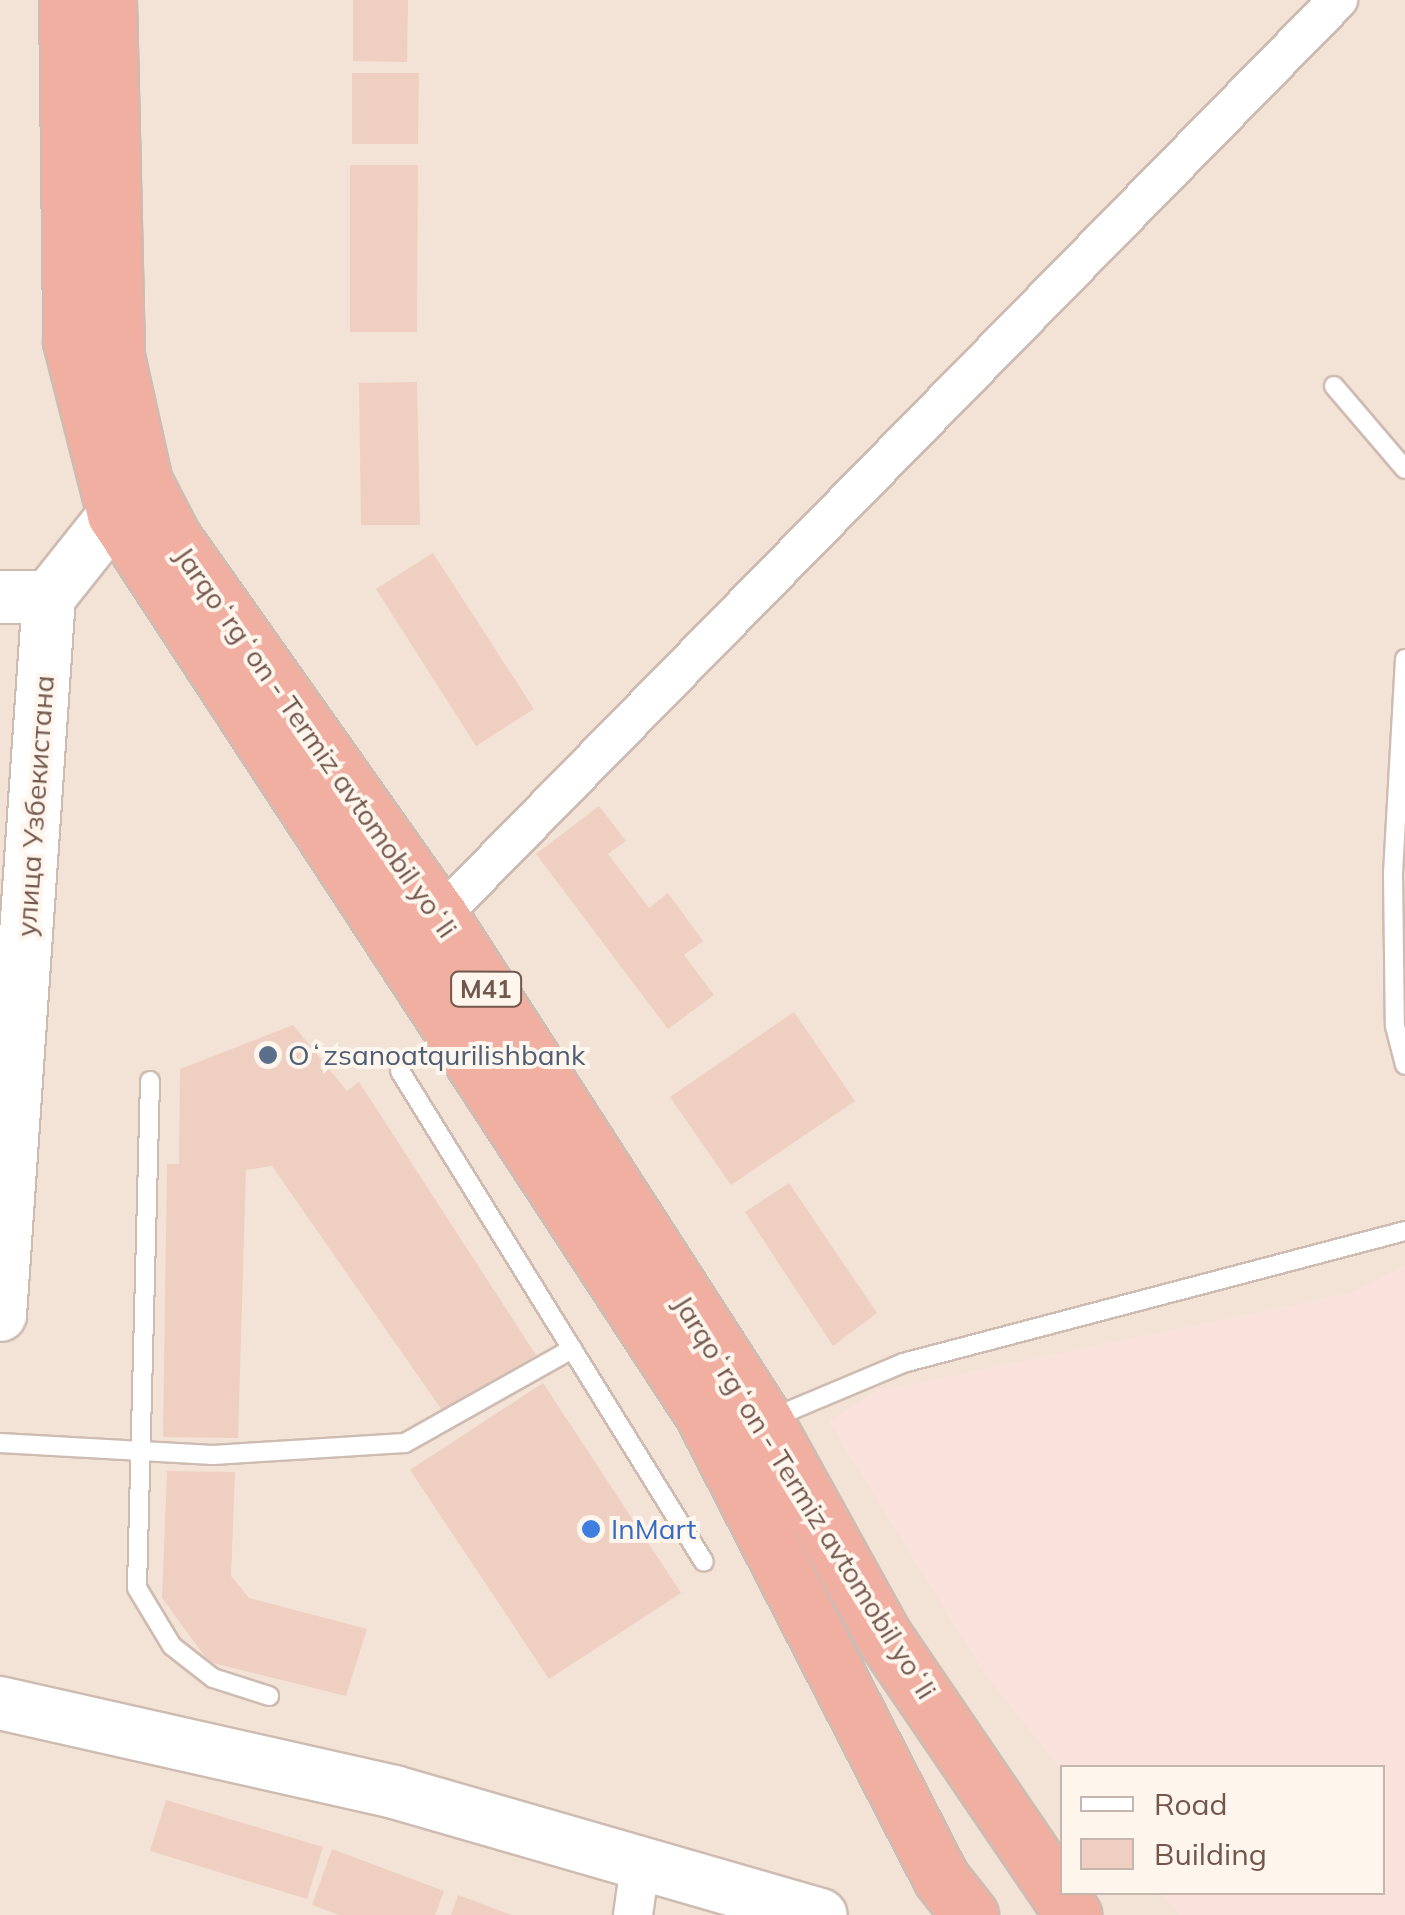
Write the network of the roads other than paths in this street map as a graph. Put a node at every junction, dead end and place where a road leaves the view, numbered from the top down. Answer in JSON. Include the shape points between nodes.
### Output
{"nodes":[{"id":1,"x":66,"y":0,"type":"edge"},
{"id":2,"x":108,"y":0,"type":"edge"},
{"id":3,"x":1321,"y":8,"type":"edge"},
{"id":4,"x":1334,"y":386,"type":"dead end"},
{"id":5,"x":1405,"y":468,"type":"edge"},
{"id":6,"x":114,"y":514,"type":"junction"},
{"id":7,"x":25,"y":597,"type":"edge"},
{"id":8,"x":1405,"y":658,"type":"edge"},
{"id":9,"x":440,"y":916,"type":"junction"},
{"id":10,"x":1405,"y":1065,"type":"edge"},
{"id":11,"x":400,"y":1072,"type":"dead end"},
{"id":12,"x":150,"y":1081,"type":"dead end"},
{"id":13,"x":1405,"y":1231,"type":"edge"},
{"id":14,"x":0,"y":1315,"type":"edge"},
{"id":15,"x":572,"y":1349,"type":"junction"},
{"id":16,"x":765,"y":1422,"type":"junction"},
{"id":17,"x":0,"y":1443,"type":"edge"},
{"id":18,"x":135,"y":1450,"type":"junction"},
{"id":19,"x":704,"y":1562,"type":"dead end"},
{"id":20,"x":268,"y":1696,"type":"dead end"},
{"id":21,"x":0,"y":1703,"type":"edge"},
{"id":22,"x":637,"y":1890,"type":"edge"},
{"id":23,"x":821,"y":1915,"type":"edge"},
{"id":24,"x":970,"y":1915,"type":"edge"},
{"id":25,"x":1073,"y":1915,"type":"edge"}],
"edges":[{"from":1,"to":6,"type":"highway","name":"Jarqoʻrgʻon - Termiz avtomobil yoʻli","number":"M41","via":[[72,341]]},
{"from":2,"to":9,"type":"highway","name":"Jarqoʻrgʻon - Termiz avtomobil yoʻli","number":"M41","via":[[116,356],[144,482],[173,538]]},
{"from":3,"to":9,"type":"street"},
{"from":4,"to":5,"type":"lane"},
{"from":6,"to":7,"type":"street"},
{"from":6,"to":24,"type":"highway","name":"Jarqoʻrgʻon - Termiz avtomobil yoʻli","number":"M41","via":[[703,1414],[940,1878]]},
{"from":7,"to":14,"type":"street","name":"улица Узбекистана"},
{"from":8,"to":10,"type":"lane","via":[[1393,892],[1395,1026]]},
{"from":9,"to":16,"type":"highway","name":"Jarqoʻrgʻon - Termiz avtomobil yoʻli","number":"M41"},
{"from":11,"to":15,"type":"lane"},
{"from":12,"to":18,"type":"lane"},
{"from":13,"to":16,"type":"lane","via":[[903,1363]]},
{"from":15,"to":18,"type":"lane","via":[[406,1442],[336,1452]]},
{"from":15,"to":19,"type":"lane"},
{"from":16,"to":25,"type":"highway","name":"Jarqoʻrgʻon - Termiz avtomobil yoʻli","number":"M41","via":[[885,1638]]},
{"from":17,"to":18,"type":"lane"},
{"from":18,"to":20,"type":"lane","via":[[137,1588],[147,1612],[212,1678]]},
{"from":21,"to":22,"type":"street","via":[[394,1792]]},
{"from":22,"to":23,"type":"street"}]}
